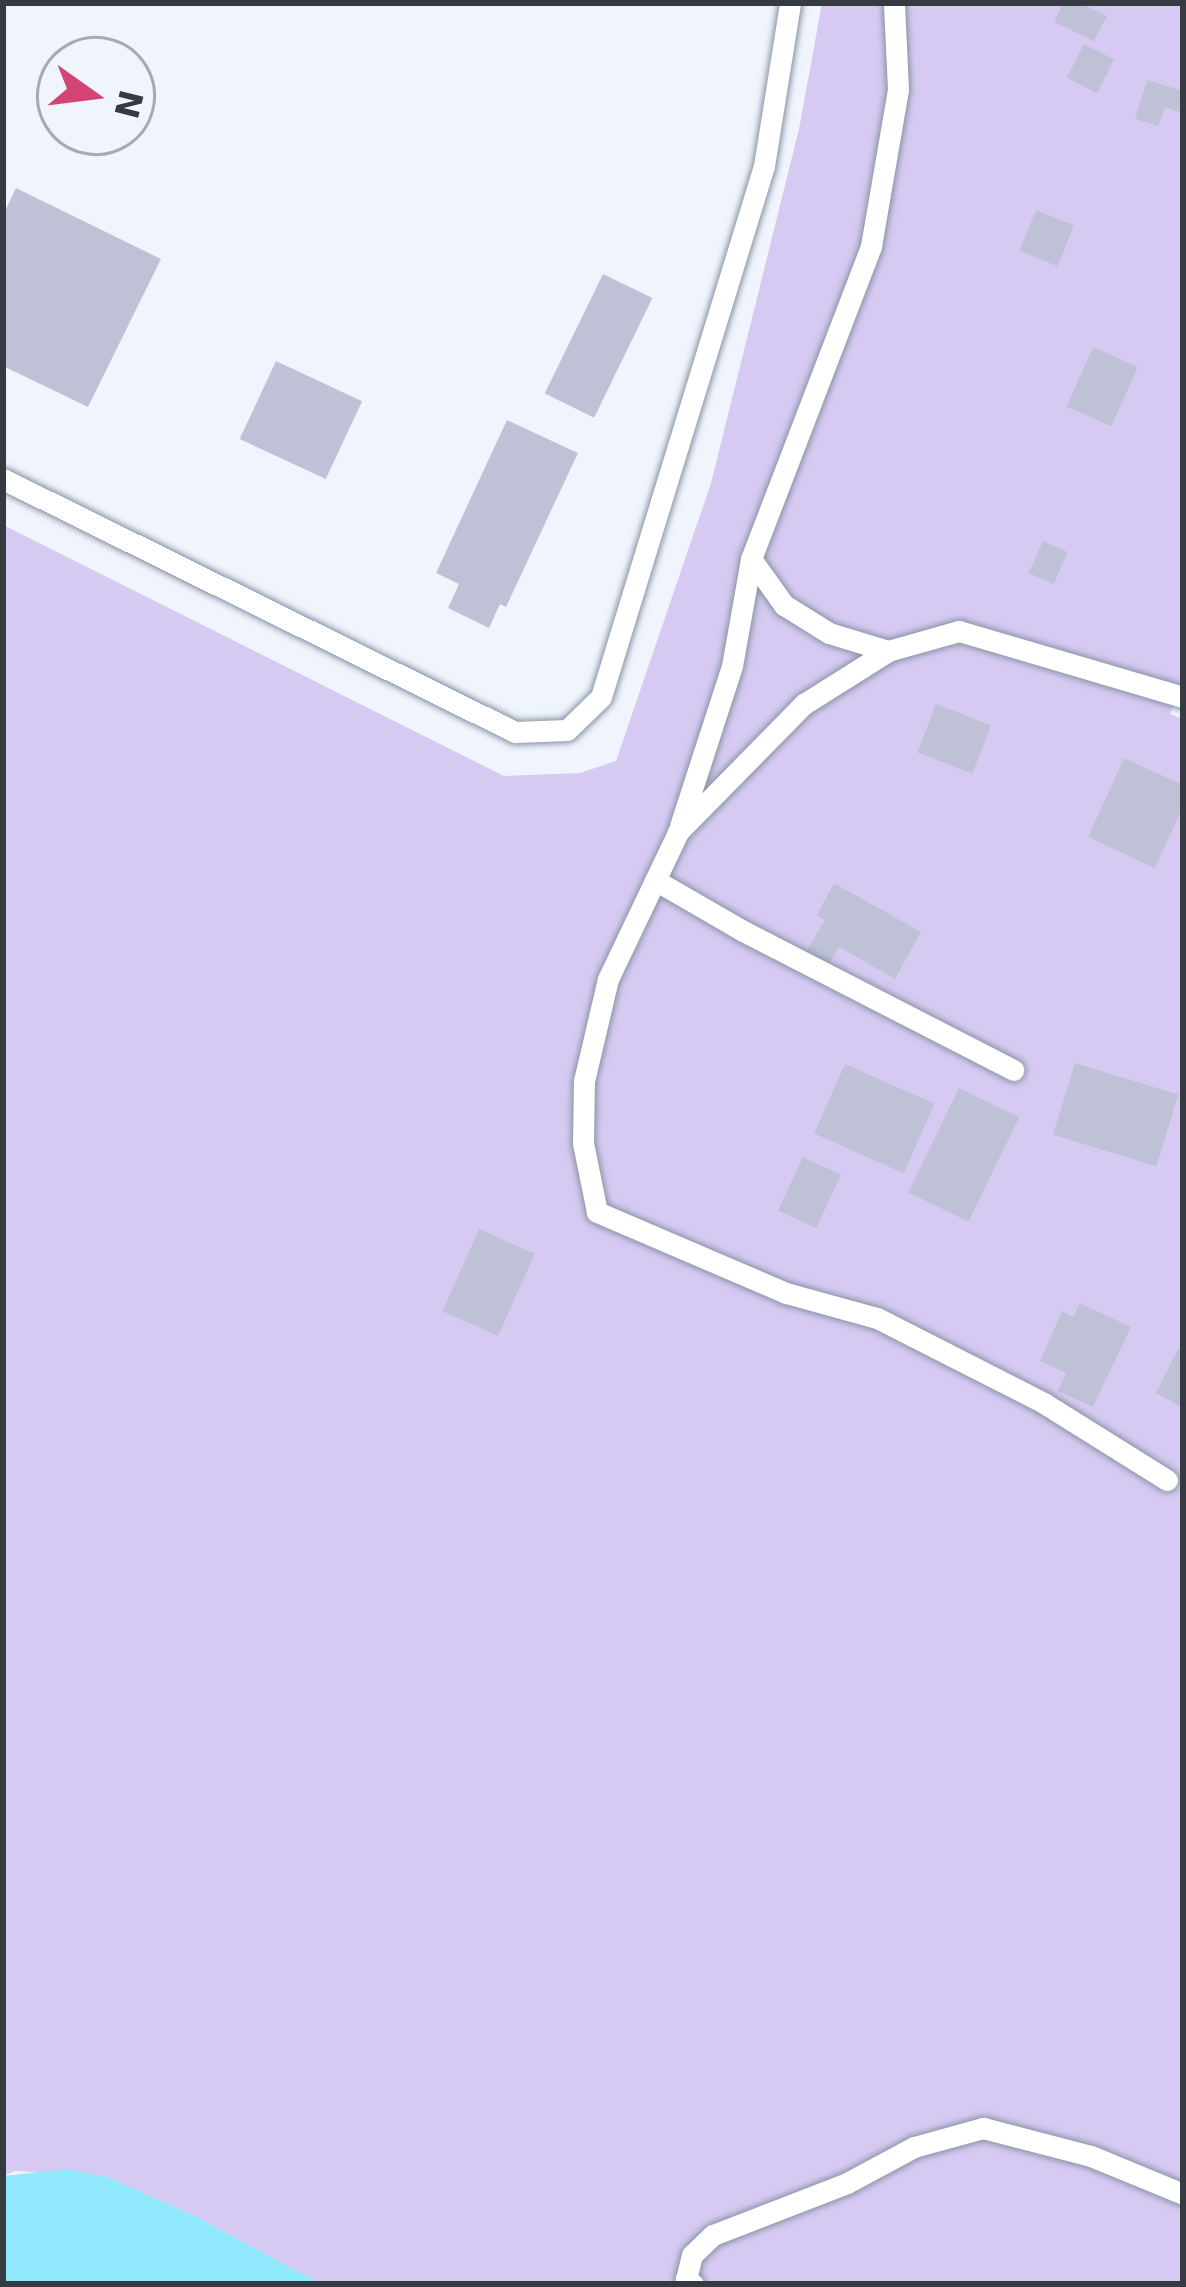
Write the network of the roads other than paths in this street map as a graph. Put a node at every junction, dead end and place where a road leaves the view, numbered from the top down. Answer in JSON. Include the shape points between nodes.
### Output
{"nodes":[{"id":1,"x":790,"y":3,"type":"edge"},
{"id":2,"x":894,"y":3,"type":"edge"},
{"id":3,"x":3,"y":479,"type":"edge"},
{"id":4,"x":751,"y":559,"type":"junction"},
{"id":5,"x":888,"y":651,"type":"junction"},
{"id":6,"x":1183,"y":697,"type":"edge"},
{"id":7,"x":678,"y":832,"type":"junction"},
{"id":8,"x":655,"y":880,"type":"junction"},
{"id":9,"x":1013,"y":1070,"type":"dead end"},
{"id":10,"x":1167,"y":1480,"type":"dead end"},
{"id":11,"x":1183,"y":2194,"type":"edge"},
{"id":12,"x":693,"y":2284,"type":"edge"}],
"edges":[{"from":1,"to":3,"type":"lane","via":[[751,211],[601,697],[568,730],[515,732]]},
{"from":2,"to":4,"type":"lane","via":[[898,89],[871,246]]},
{"from":4,"to":5,"type":"lane","via":[[784,605],[829,633]]},
{"from":4,"to":7,"type":"lane","via":[[732,666]]},
{"from":5,"to":6,"type":"lane","via":[[959,631]]},
{"from":5,"to":7,"type":"lane","via":[[804,704]]},
{"from":7,"to":8,"type":"lane"},
{"from":8,"to":9,"type":"lane"},
{"from":8,"to":10,"type":"lane","via":[[608,979],[584,1081],[583,1143],[597,1212],[786,1293],[877,1318],[1044,1403]]},
{"from":11,"to":12,"type":"lane","via":[[1091,2156],[983,2128],[914,2146],[847,2183],[713,2235],[692,2255],[686,2279]]}]}
